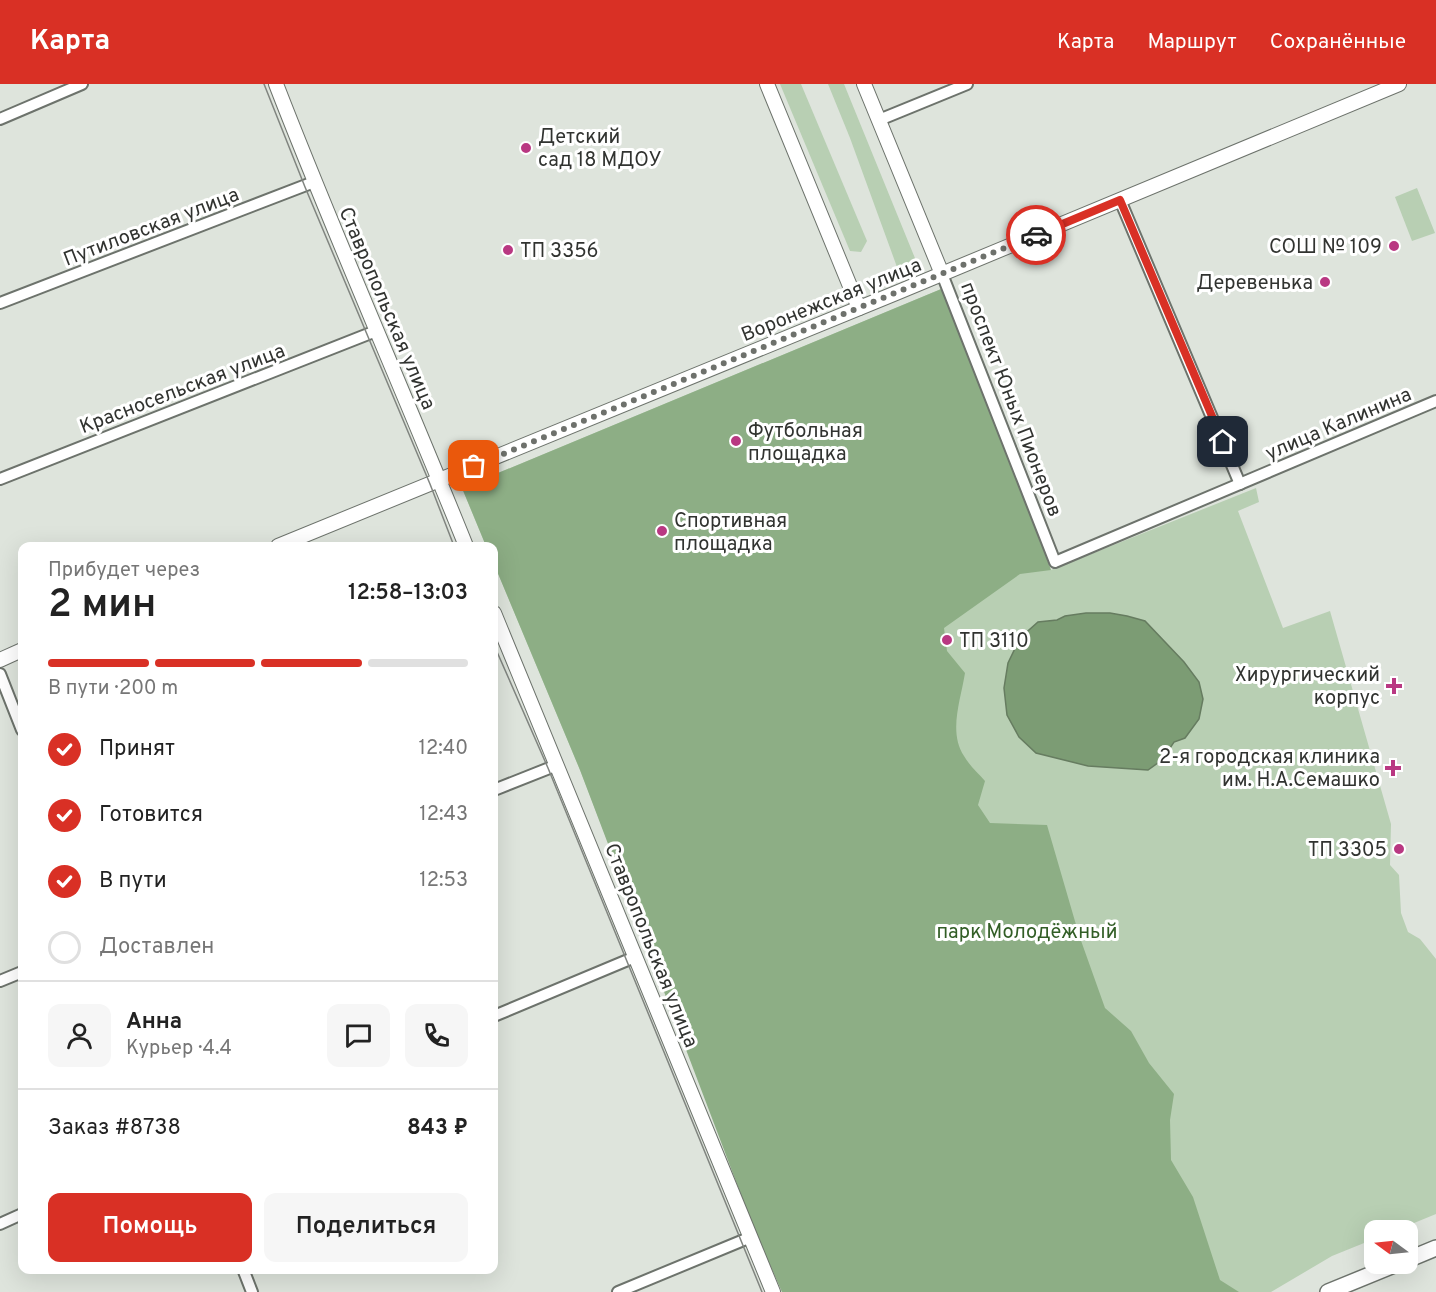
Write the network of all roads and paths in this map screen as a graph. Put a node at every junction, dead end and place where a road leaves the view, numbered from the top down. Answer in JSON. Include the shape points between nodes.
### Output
{"nodes":[{"id":1,"x":82,"y":84,"type":"edge"},
{"id":2,"x":276,"y":84,"type":"edge"},
{"id":3,"x":767,"y":84,"type":"edge"},
{"id":4,"x":864,"y":84,"type":"edge"},
{"id":5,"x":966,"y":84,"type":"edge"},
{"id":6,"x":1399,"y":84,"type":"edge"},
{"id":7,"x":0,"y":119,"type":"edge"},
{"id":8,"x":879,"y":120,"type":"junction"},
{"id":9,"x":314,"y":182,"type":"junction"},
{"id":10,"x":1120,"y":200,"type":"junction"},
{"id":11,"x":942,"y":274,"type":"junction"},
{"id":12,"x":0,"y":303,"type":"edge"},
{"id":13,"x":859,"y":308,"type":"junction"},
{"id":14,"x":376,"y":331,"type":"junction"},
{"id":15,"x":1436,"y":401,"type":"edge"},
{"id":16,"x":0,"y":479,"type":"edge"},
{"id":17,"x":440,"y":480,"type":"junction"},
{"id":18,"x":1240,"y":483,"type":"junction"},
{"id":19,"x":288,"y":542,"type":"edge"},
{"id":20,"x":464,"y":542,"type":"edge"},
{"id":21,"x":1055,"y":561,"type":"joint"},
{"id":22,"x":498,"y":623,"type":"edge"},
{"id":23,"x":18,"y":652,"type":"edge"},
{"id":24,"x":0,"y":660,"type":"edge"},
{"id":25,"x":0,"y":674,"type":"edge"},
{"id":26,"x":18,"y":720,"type":"edge"},
{"id":27,"x":557,"y":765,"type":"junction"},
{"id":28,"x":498,"y":788,"type":"edge"},
{"id":29,"x":635,"y":957,"type":"junction"},
{"id":30,"x":18,"y":974,"type":"edge"},
{"id":31,"x":0,"y":981,"type":"edge"},
{"id":32,"x":498,"y":1014,"type":"edge"},
{"id":33,"x":18,"y":1216,"type":"edge"},
{"id":34,"x":0,"y":1224,"type":"edge"},
{"id":35,"x":751,"y":1238,"type":"junction"},
{"id":36,"x":1436,"y":1248,"type":"edge"},
{"id":37,"x":1418,"y":1255,"type":"edge"},
{"id":38,"x":245,"y":1274,"type":"edge"},
{"id":39,"x":1381,"y":1274,"type":"edge"},
{"id":40,"x":1361,"y":1286,"type":"edge"},
{"id":41,"x":252,"y":1292,"type":"edge"},
{"id":42,"x":618,"y":1292,"type":"edge"},
{"id":43,"x":773,"y":1292,"type":"edge"},
{"id":44,"x":1328,"y":1292,"type":"edge"}],
"edges":[{"from":1,"to":7,"type":"street"},
{"from":2,"to":9,"type":"street","name":"Ставропольская улица"},
{"from":3,"to":13,"type":"street"},
{"from":4,"to":8,"type":"street","name":"проспект Юных Пионеров"},
{"from":5,"to":8,"type":"street"},
{"from":6,"to":10,"type":"street","name":"Воронежская улица"},
{"from":8,"to":11,"type":"street","name":"проспект Юных Пионеров"},
{"from":9,"to":12,"type":"street","name":"Путиловская улица"},
{"from":9,"to":14,"type":"street","name":"Ставропольская улица"},
{"from":10,"to":11,"type":"street","name":"Воронежская улица"},
{"from":10,"to":18,"type":"street"},
{"from":11,"to":13,"type":"street","name":"Воронежская улица"},
{"from":11,"to":21,"type":"street","name":"проспект Юных Пионеров"},
{"from":13,"to":17,"type":"street","name":"Воронежская улица"},
{"from":14,"to":16,"type":"street","name":"Красносельская улица"},
{"from":14,"to":17,"type":"street","name":"Ставропольская улица"},
{"from":15,"to":18,"type":"street","name":"улица Калинина"},
{"from":17,"to":19,"type":"street","name":"Воронежская улица"},
{"from":17,"to":20,"type":"street","name":"Ставропольская улица"},
{"from":18,"to":21,"type":"street","name":"улица Калинина"},
{"from":22,"to":27,"type":"street","name":"Ставропольская улица"},
{"from":23,"to":24,"type":"street"},
{"from":25,"to":26,"type":"street"},
{"from":27,"to":28,"type":"street"},
{"from":27,"to":29,"type":"street","name":"Ставропольская улица"},
{"from":29,"to":32,"type":"street"},
{"from":29,"to":35,"type":"street","name":"Ставропольская улица"},
{"from":30,"to":31,"type":"street"},
{"from":33,"to":34,"type":"street"},
{"from":35,"to":42,"type":"street"},
{"from":35,"to":43,"type":"street","name":"Ставропольская улица"},
{"from":36,"to":37,"type":"main road"},
{"from":38,"to":41,"type":"street"},
{"from":39,"to":40,"type":"main road"},
{"from":40,"to":44,"type":"main road"}]}
